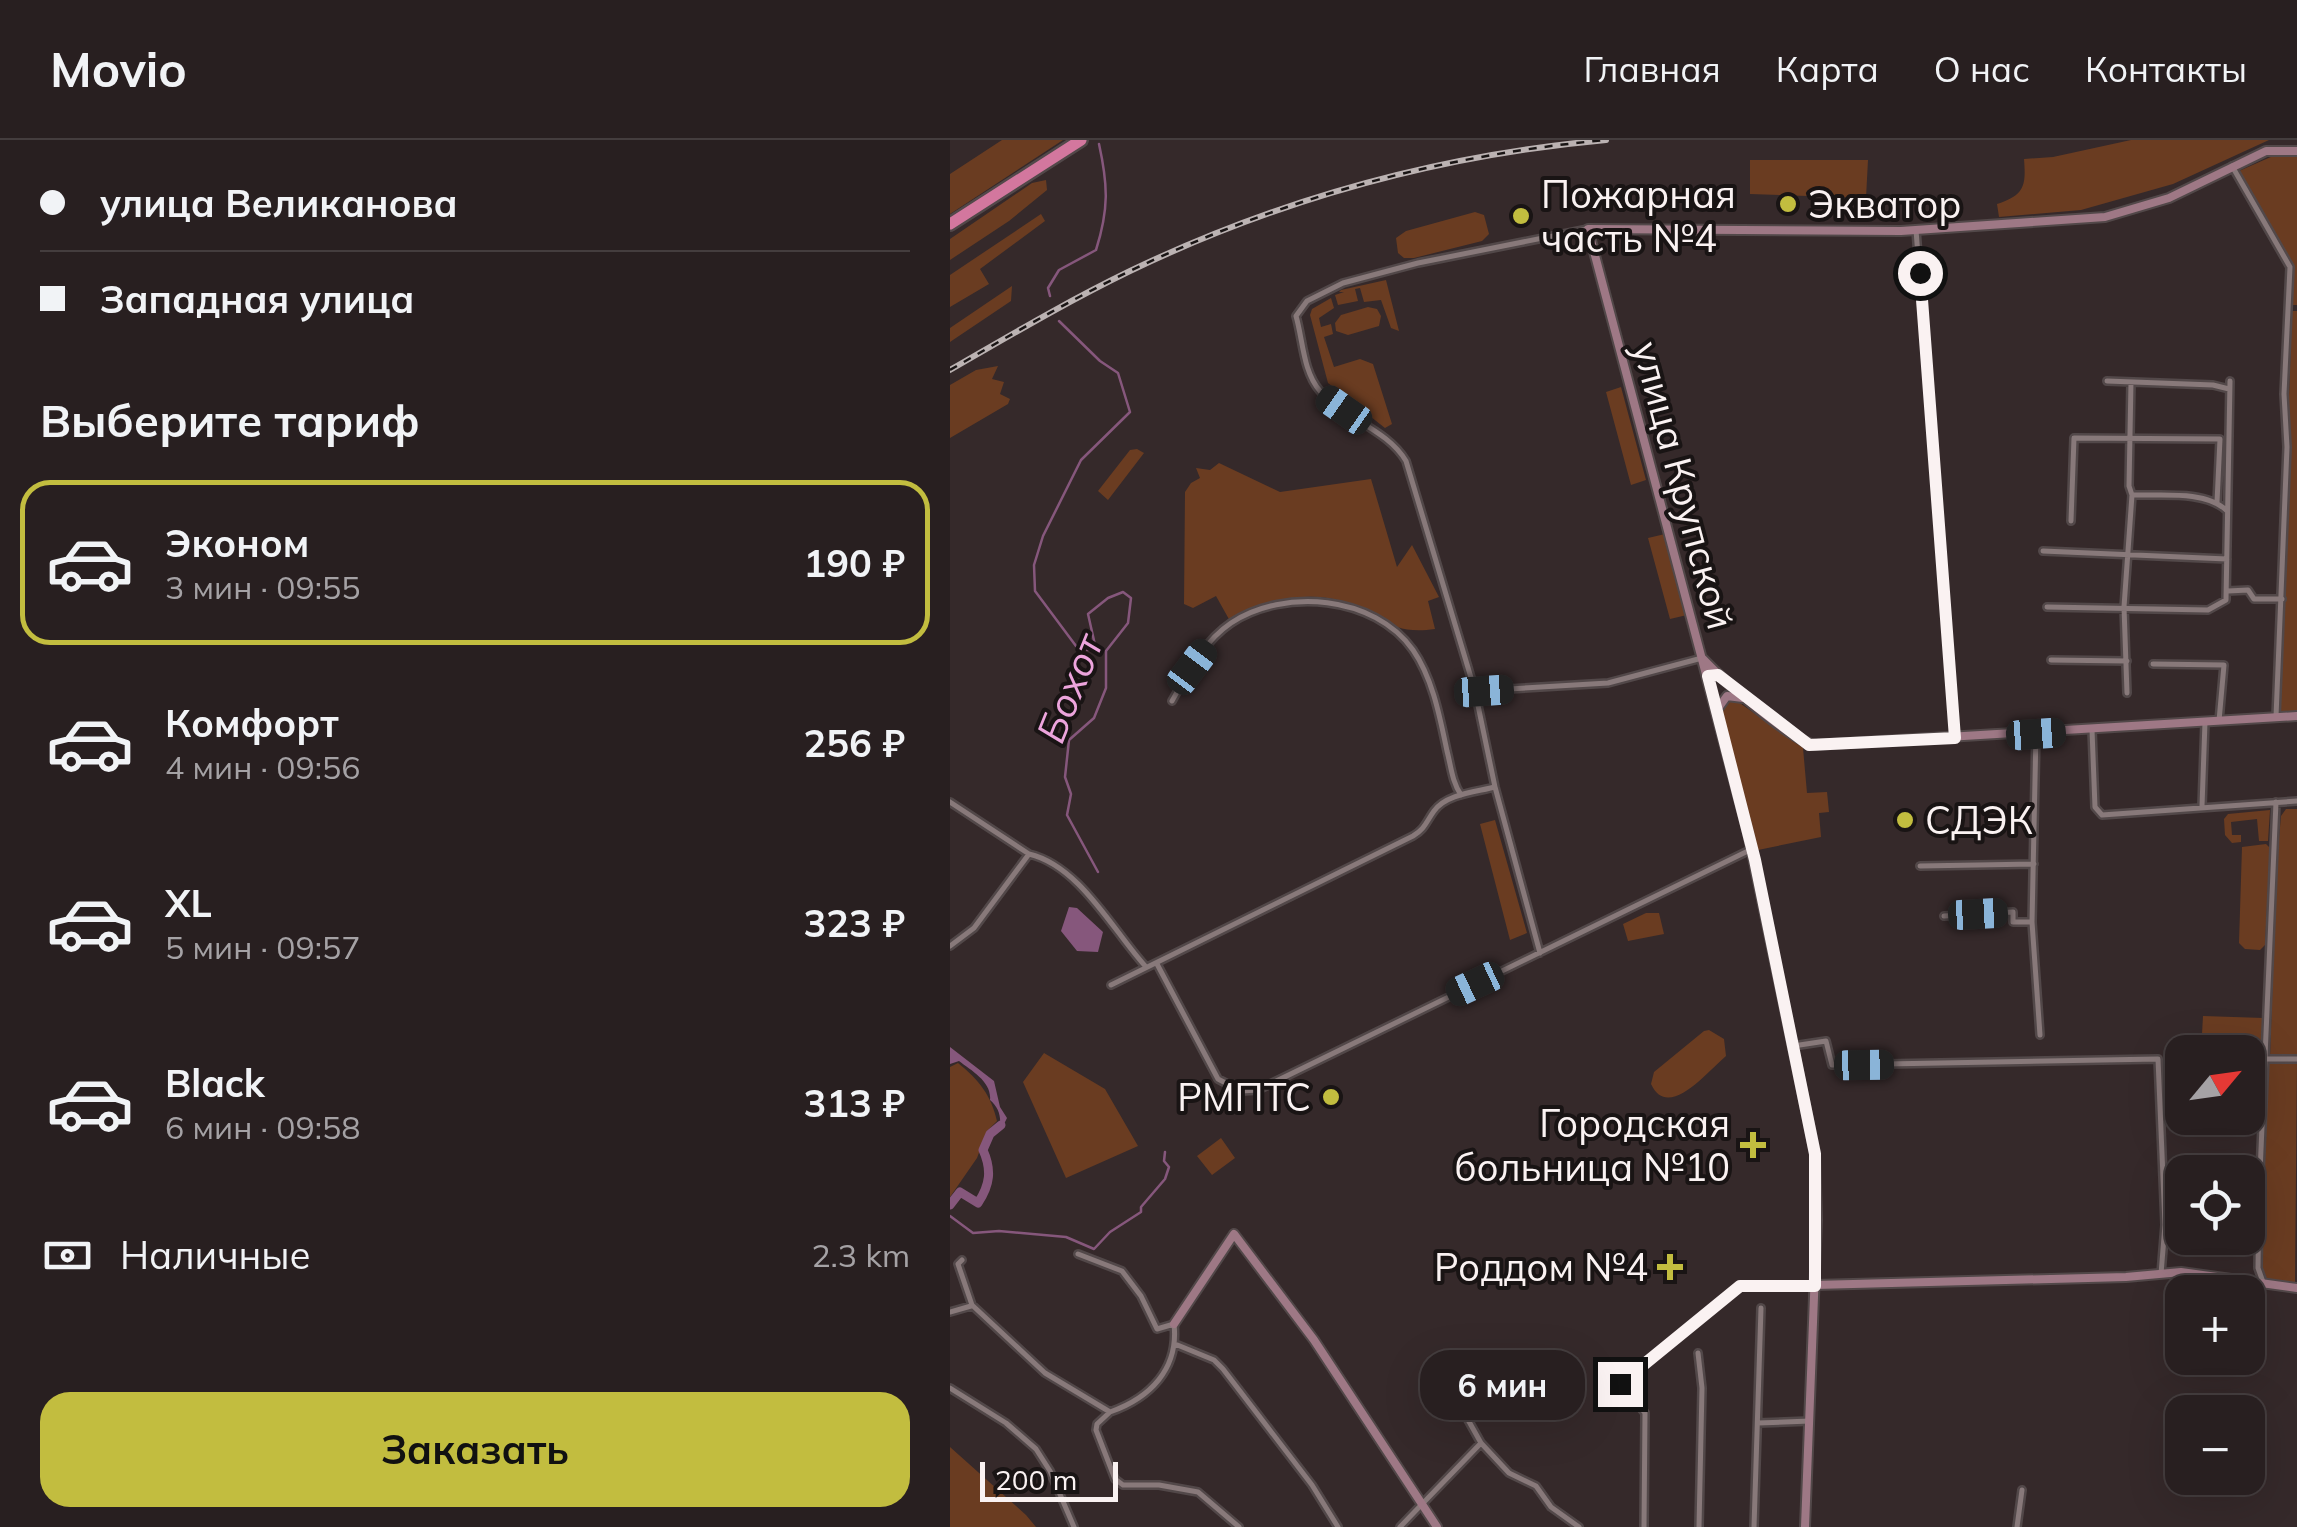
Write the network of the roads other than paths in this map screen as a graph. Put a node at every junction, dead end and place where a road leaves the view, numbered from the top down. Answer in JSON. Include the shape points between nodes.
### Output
{"nodes":[{"id":1,"x":1081,"y":140,"type":"edge"},
{"id":2,"x":2297,"y":151,"type":"edge"},
{"id":3,"x":2232,"y":166,"type":"junction"},
{"id":4,"x":950,"y":224,"type":"edge"},
{"id":5,"x":1588,"y":230,"type":"junction"},
{"id":6,"x":1916,"y":230,"type":"junction"},
{"id":7,"x":2287,"y":308,"type":"junction"},
{"id":8,"x":2297,"y":308,"type":"edge"},
{"id":9,"x":2108,"y":381,"type":"dead end"},
{"id":10,"x":2132,"y":382,"type":"junction"},
{"id":11,"x":2132,"y":438,"type":"junction"},
{"id":12,"x":2132,"y":494,"type":"junction"},
{"id":13,"x":2218,"y":502,"type":"junction"},
{"id":14,"x":2226,"y":510,"type":"junction"},
{"id":15,"x":2071,"y":522,"type":"dead end"},
{"id":16,"x":2043,"y":551,"type":"dead end"},
{"id":17,"x":2126,"y":553,"type":"junction"},
{"id":18,"x":2227,"y":560,"type":"junction"},
{"id":19,"x":2228,"y":590,"type":"junction"},
{"id":20,"x":2282,"y":599,"type":"junction"},
{"id":21,"x":2047,"y":607,"type":"dead end"},
{"id":22,"x":2124,"y":607,"type":"junction"},
{"id":23,"x":1702,"y":658,"type":"junction"},
{"id":24,"x":2051,"y":660,"type":"dead end"},
{"id":25,"x":2127,"y":661,"type":"junction"},
{"id":26,"x":2153,"y":664,"type":"dead end"},
{"id":27,"x":1718,"y":675,"type":"junction"},
{"id":28,"x":1708,"y":681,"type":"junction"},
{"id":29,"x":1475,"y":692,"type":"junction"},
{"id":30,"x":2127,"y":692,"type":"dead end"},
{"id":31,"x":1746,"y":699,"type":"junction"},
{"id":32,"x":1172,"y":701,"type":"dead end"},
{"id":33,"x":1716,"y":711,"type":"junction"},
{"id":34,"x":2297,"y":716,"type":"edge"},
{"id":35,"x":2276,"y":717,"type":"junction"},
{"id":36,"x":2205,"y":722,"type":"junction"},
{"id":37,"x":2220,"y":722,"type":"junction"},
{"id":38,"x":2092,"y":730,"type":"junction"},
{"id":39,"x":2036,"y":734,"type":"junction"},
{"id":40,"x":1955,"y":738,"type":"junction"},
{"id":41,"x":1495,"y":787,"type":"junction"},
{"id":42,"x":1461,"y":795,"type":"junction"},
{"id":43,"x":2297,"y":801,"type":"edge"},
{"id":44,"x":950,"y":802,"type":"edge"},
{"id":45,"x":2276,"y":802,"type":"junction"},
{"id":46,"x":2202,"y":806,"type":"junction"},
{"id":47,"x":1752,"y":849,"type":"junction"},
{"id":48,"x":1029,"y":854,"type":"junction"},
{"id":49,"x":2034,"y":864,"type":"junction"},
{"id":50,"x":1920,"y":866,"type":"dead end"},
{"id":51,"x":1944,"y":916,"type":"dead end"},
{"id":52,"x":2032,"y":922,"type":"junction"},
{"id":53,"x":950,"y":946,"type":"edge"},
{"id":54,"x":1540,"y":953,"type":"junction"},
{"id":55,"x":1157,"y":964,"type":"junction"},
{"id":56,"x":1146,"y":967,"type":"junction"},
{"id":57,"x":1111,"y":985,"type":"dead end"},
{"id":58,"x":2040,"y":1034,"type":"dead end"},
{"id":59,"x":1793,"y":1046,"type":"junction"},
{"id":60,"x":2265,"y":1058,"type":"joint"},
{"id":61,"x":2297,"y":1058,"type":"edge"},
{"id":62,"x":2262,"y":1135,"type":"edge"},
{"id":63,"x":1078,"y":1254,"type":"dead end"},
{"id":64,"x":962,"y":1260,"type":"dead end"},
{"id":65,"x":2161,"y":1274,"type":"junction"},
{"id":66,"x":2210,"y":1275,"type":"edge"},
{"id":67,"x":2261,"y":1275,"type":"edge"},
{"id":68,"x":2265,"y":1284,"type":"edge"},
{"id":69,"x":1815,"y":1286,"type":"junction"},
{"id":70,"x":2297,"y":1288,"type":"edge"},
{"id":71,"x":972,"y":1305,"type":"junction"},
{"id":72,"x":1762,"y":1308,"type":"dead end"},
{"id":73,"x":950,"y":1312,"type":"edge"},
{"id":74,"x":1174,"y":1324,"type":"junction"},
{"id":75,"x":1175,"y":1344,"type":"junction"},
{"id":76,"x":1698,"y":1353,"type":"dead end"},
{"id":77,"x":1439,"y":1368,"type":"dead end"},
{"id":78,"x":950,"y":1388,"type":"edge"},
{"id":79,"x":1601,"y":1399,"type":"dead end"},
{"id":80,"x":1636,"y":1402,"type":"dead end"},
{"id":81,"x":1110,"y":1412,"type":"junction"},
{"id":82,"x":1811,"y":1421,"type":"junction"},
{"id":83,"x":1758,"y":1422,"type":"junction"},
{"id":84,"x":1481,"y":1443,"type":"junction"},
{"id":85,"x":2022,"y":1490,"type":"dead end"},
{"id":86,"x":1422,"y":1504,"type":"junction"},
{"id":87,"x":1074,"y":1527,"type":"edge"},
{"id":88,"x":1240,"y":1527,"type":"edge"},
{"id":89,"x":1338,"y":1527,"type":"edge"},
{"id":90,"x":1400,"y":1527,"type":"edge"},
{"id":91,"x":1438,"y":1527,"type":"edge"},
{"id":92,"x":1578,"y":1527,"type":"edge"},
{"id":93,"x":1644,"y":1527,"type":"edge"},
{"id":94,"x":1699,"y":1527,"type":"edge"},
{"id":95,"x":1754,"y":1527,"type":"edge"},
{"id":96,"x":1806,"y":1527,"type":"edge"},
{"id":97,"x":2017,"y":1527,"type":"edge"}],
"edges":[{"from":1,"to":4,"type":"highway"},
{"from":2,"to":3,"type":"street","via":[[2266,151]]},
{"from":3,"to":6,"type":"street","via":[[2123,214]]},
{"from":3,"to":7,"type":"street","via":[[2290,267]]},
{"from":5,"to":6,"type":"street"},
{"from":5,"to":23,"type":"street","name":"улица Крупской"},
{"from":5,"to":29,"type":"street","via":[[1343,284],[1306,301],[1296,316],[1309,374],[1321,393],[1406,461]]},
{"from":6,"to":40,"type":"street"},
{"from":7,"to":8,"type":"street"},
{"from":7,"to":20,"type":"street"},
{"from":9,"to":10,"type":"street"},
{"from":10,"to":11,"type":"street"},
{"from":10,"to":14,"type":"street","via":[[2230,385]]},
{"from":11,"to":12,"type":"street"},
{"from":11,"to":13,"type":"street","via":[[2220,440]]},
{"from":11,"to":15,"type":"street","via":[[2074,438]]},
{"from":12,"to":13,"type":"street"},
{"from":12,"to":17,"type":"street"},
{"from":13,"to":14,"type":"street"},
{"from":14,"to":18,"type":"street"},
{"from":16,"to":17,"type":"street"},
{"from":17,"to":18,"type":"street"},
{"from":17,"to":22,"type":"street"},
{"from":18,"to":19,"type":"street"},
{"from":19,"to":20,"type":"street","via":[[2248,590],[2254,600]]},
{"from":19,"to":22,"type":"street","via":[[2226,600],[2208,610]]},
{"from":20,"to":35,"type":"street"},
{"from":21,"to":22,"type":"street"},
{"from":22,"to":25,"type":"street"},
{"from":23,"to":27,"type":"street"},
{"from":23,"to":28,"type":"street","name":"улица Крупской"},
{"from":23,"to":29,"type":"street","via":[[1608,683]]},
{"from":24,"to":25,"type":"street"},
{"from":25,"to":30,"type":"street"},
{"from":26,"to":37,"type":"street","via":[[2224,664]]},
{"from":27,"to":28,"type":"street"},
{"from":27,"to":31,"type":"street"},
{"from":28,"to":33,"type":"street","name":"улица Крупской"},
{"from":29,"to":41,"type":"street"},
{"from":31,"to":33,"type":"street","via":[[1727,696]]},
{"from":31,"to":40,"type":"street","via":[[1809,745]]},
{"from":32,"to":42,"type":"street","via":[[1189,668],[1240,618],[1297,600],[1345,605],[1412,649],[1435,700]]},
{"from":33,"to":47,"type":"street","name":"улица Крупской"},
{"from":34,"to":35,"type":"street"},
{"from":35,"to":37,"type":"street"},
{"from":36,"to":37,"type":"street"},
{"from":36,"to":38,"type":"street"},
{"from":36,"to":46,"type":"street"},
{"from":38,"to":39,"type":"street"},
{"from":38,"to":46,"type":"street","via":[[2098,812]]},
{"from":39,"to":40,"type":"street"},
{"from":39,"to":49,"type":"street"},
{"from":41,"to":42,"type":"street"},
{"from":41,"to":54,"type":"street"},
{"from":42,"to":55,"type":"street","via":[[1436,807],[1413,836]]},
{"from":43,"to":45,"type":"street"},
{"from":44,"to":48,"type":"street"},
{"from":45,"to":46,"type":"street"},
{"from":45,"to":60,"type":"street"},
{"from":47,"to":54,"type":"street"},
{"from":47,"to":59,"type":"street","name":"улица Крупской"},
{"from":48,"to":53,"type":"street","via":[[983,918]]},
{"from":48,"to":56,"type":"street","via":[[1084,891]]},
{"from":49,"to":50,"type":"street"},
{"from":49,"to":52,"type":"street"},
{"from":51,"to":52,"type":"street","via":[[2013,912],[2013,922]]},
{"from":52,"to":58,"type":"street"},
{"from":54,"to":55,"type":"street","via":[[1248,1092],[1218,1079]]},
{"from":55,"to":56,"type":"street"},
{"from":56,"to":57,"type":"street"},
{"from":59,"to":65,"type":"street","via":[[1826,1041],[1832,1065],[2158,1059]]},
{"from":59,"to":69,"type":"street","name":"улица Крупской","via":[[1816,1164]]},
{"from":60,"to":61,"type":"street"},
{"from":62,"to":67,"type":"street"},
{"from":63,"to":74,"type":"street","via":[[1122,1271],[1157,1329]]},
{"from":64,"to":71,"type":"street"},
{"from":65,"to":66,"type":"street"},
{"from":65,"to":69,"type":"street"},
{"from":68,"to":70,"type":"street"},
{"from":69,"to":79,"type":"street","via":[[1740,1286]]},
{"from":69,"to":82,"type":"street","name":"улица Крупской"},
{"from":71,"to":73,"type":"street"},
{"from":71,"to":81,"type":"street","via":[[1046,1373]]},
{"from":72,"to":83,"type":"street"},
{"from":74,"to":75,"type":"street"},
{"from":74,"to":86,"type":"street","via":[[1234,1234],[1314,1340]]},
{"from":75,"to":81,"type":"street","via":[[1158,1382]]},
{"from":75,"to":89,"type":"street","via":[[1224,1369]]},
{"from":76,"to":94,"type":"street"},
{"from":77,"to":84,"type":"street"},
{"from":78,"to":87,"type":"street","via":[[1036,1449]]},
{"from":80,"to":93,"type":"street","via":[[1645,1413]]},
{"from":81,"to":88,"type":"street","via":[[1096,1430],[1116,1479],[1198,1492]]},
{"from":82,"to":83,"type":"street"},
{"from":82,"to":96,"type":"street","name":"улица Крупской"},
{"from":83,"to":95,"type":"street"},
{"from":84,"to":86,"type":"street"},
{"from":84,"to":92,"type":"street"},
{"from":85,"to":97,"type":"street"},
{"from":86,"to":90,"type":"street"},
{"from":86,"to":91,"type":"street"}]}
